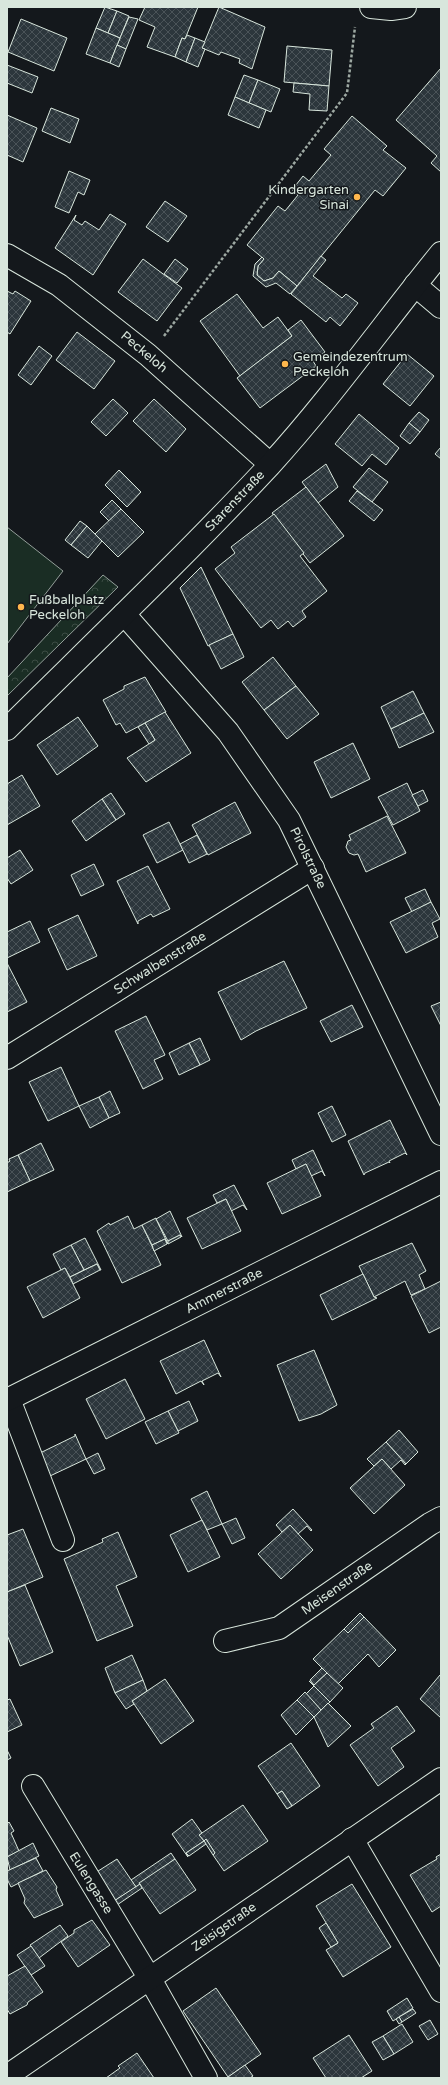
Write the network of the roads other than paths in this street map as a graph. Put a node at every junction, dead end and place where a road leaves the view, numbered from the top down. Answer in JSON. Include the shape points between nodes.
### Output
{"nodes":[{"id":1,"x":371,"y":7,"type":"edge"},
{"id":2,"x":405,"y":7,"type":"edge"},
{"id":3,"x":441,"y":253,"type":"edge"},
{"id":4,"x":7,"y":255,"type":"edge"},
{"id":5,"x":415,"y":285,"type":"junction"},
{"id":6,"x":441,"y":307,"type":"edge"},
{"id":7,"x":270,"y":464,"type":"junction"},
{"id":8,"x":124,"y":614,"type":"junction"},
{"id":9,"x":7,"y":729,"type":"edge"},
{"id":10,"x":313,"y":868,"type":"junction"},
{"id":11,"x":7,"y":1058,"type":"edge"},
{"id":12,"x":441,"y":1134,"type":"edge"},
{"id":13,"x":441,"y":1182,"type":"edge"},
{"id":14,"x":8,"y":1400,"type":"edge"},
{"id":15,"x":441,"y":1518,"type":"edge"},
{"id":16,"x":63,"y":1540,"type":"dead end"},
{"id":17,"x":225,"y":1641,"type":"dead end"},
{"id":18,"x":441,"y":1778,"type":"edge"},
{"id":19,"x":33,"y":1786,"type":"dead end"},
{"id":20,"x":352,"y":1839,"type":"junction"},
{"id":21,"x":150,"y":1979,"type":"junction"},
{"id":22,"x":441,"y":1991,"type":"edge"},
{"id":23,"x":7,"y":2076,"type":"edge"},
{"id":24,"x":206,"y":2078,"type":"edge"}],
"edges":[{"from":1,"to":2,"type":"street"},
{"from":3,"to":5,"type":"street","name":"Starenstraße"},
{"from":4,"to":7,"type":"street","name":"Peckeloh","via":[[59,285],[148,355]]},
{"from":5,"to":6,"type":"street"},
{"from":5,"to":7,"type":"street","name":"Starenstraße","via":[[343,378]]},
{"from":7,"to":8,"type":"street","name":"Starenstraße"},
{"from":8,"to":9,"type":"street","name":"Starenstraße"},
{"from":8,"to":10,"type":"street","name":"Pirolstraße","via":[[228,732],[289,820]]},
{"from":10,"to":11,"type":"street","name":"Schwalbenstraße"},
{"from":10,"to":12,"type":"street","name":"Pirolstraße"},
{"from":13,"to":14,"type":"street","name":"Ammerstraße"},
{"from":14,"to":16,"type":"street"},
{"from":15,"to":17,"type":"street","name":"Meisenstraße","via":[[279,1628]]},
{"from":18,"to":20,"type":"street","name":"Zeisigstraße"},
{"from":19,"to":21,"type":"street","name":"Eulengasse"},
{"from":20,"to":21,"type":"street","name":"Zeisigstraße"},
{"from":20,"to":22,"type":"street"},
{"from":21,"to":23,"type":"street","name":"Zeisigstraße"},
{"from":21,"to":24,"type":"street","name":"Eulengasse"}]}
